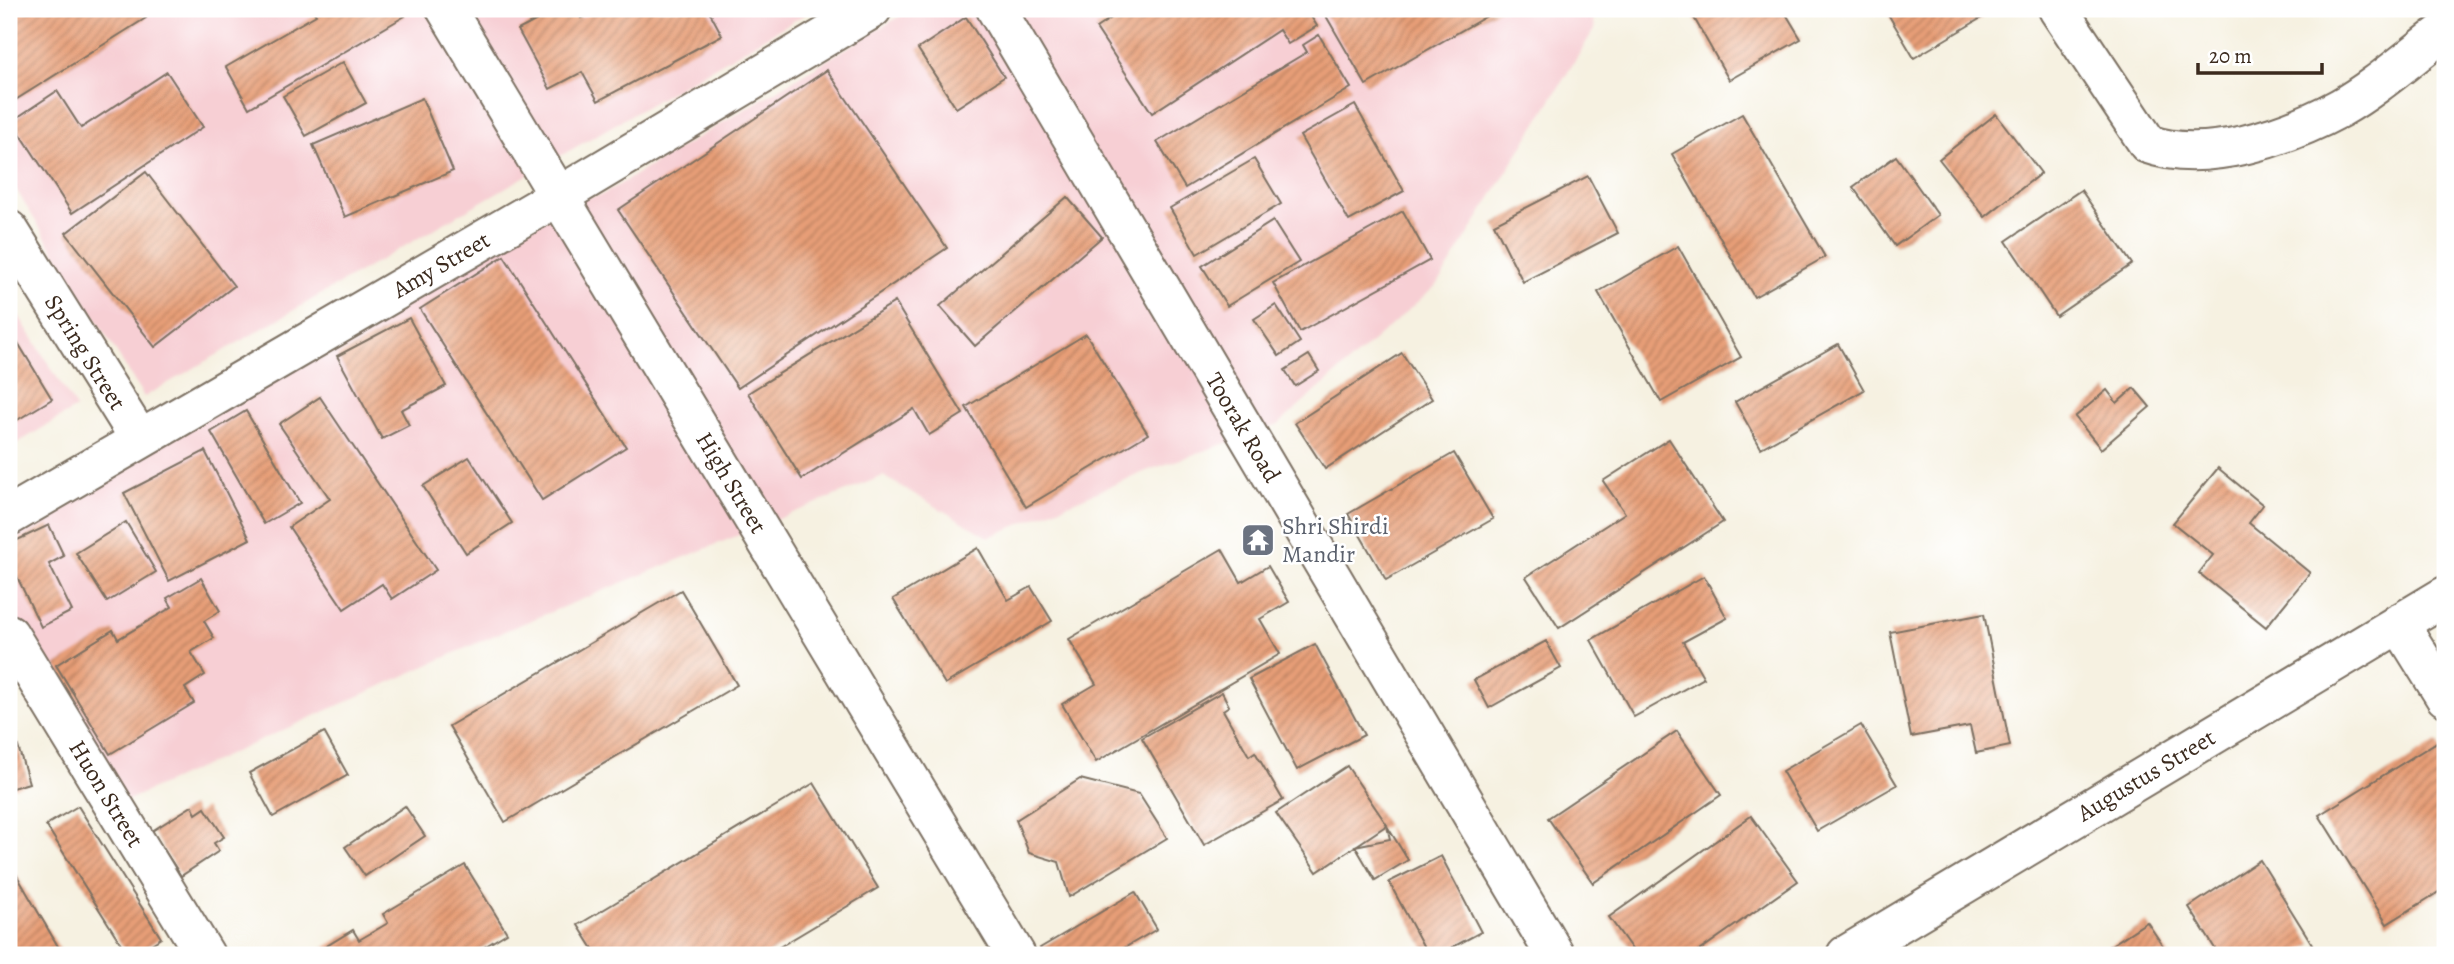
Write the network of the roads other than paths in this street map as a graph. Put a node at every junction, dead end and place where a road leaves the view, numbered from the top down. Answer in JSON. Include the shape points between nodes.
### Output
{"nodes":[{"id":1,"x":446,"y":9,"type":"edge"},
{"id":2,"x":872,"y":9,"type":"edge"},
{"id":3,"x":996,"y":9,"type":"edge"},
{"id":4,"x":2058,"y":9,"type":"edge"},
{"id":5,"x":2445,"y":31,"type":"edge"},
{"id":6,"x":559,"y":196,"type":"junction"},
{"id":7,"x":9,"y":230,"type":"edge"},
{"id":8,"x":139,"y":438,"type":"junction"},
{"id":9,"x":9,"y":516,"type":"edge"},
{"id":10,"x":2445,"y":596,"type":"edge"},
{"id":11,"x":2399,"y":624,"type":"junction"},
{"id":12,"x":9,"y":634,"type":"edge"},
{"id":13,"x":2445,"y":696,"type":"edge"},
{"id":14,"x":205,"y":955,"type":"edge"},
{"id":15,"x":1016,"y":955,"type":"edge"},
{"id":16,"x":1555,"y":955,"type":"edge"},
{"id":17,"x":1846,"y":955,"type":"edge"}],
"edges":[{"from":1,"to":6,"type":"street","name":"High Street"},
{"from":2,"to":6,"type":"street","name":"Amy Street"},
{"from":3,"to":16,"type":"street","name":"Toorak Road"},
{"from":4,"to":5,"type":"street","via":[[2148,144],[2165,150],[2242,146],[2341,107]]},
{"from":6,"to":8,"type":"street","name":"Amy Street"},
{"from":6,"to":15,"type":"street","name":"High Street"},
{"from":7,"to":8,"type":"street","name":"Spring Street"},
{"from":8,"to":9,"type":"street","name":"Amy Street"},
{"from":10,"to":11,"type":"street","name":"Augustus Street"},
{"from":11,"to":13,"type":"street"},
{"from":11,"to":17,"type":"street","name":"Augustus Street"},
{"from":12,"to":14,"type":"street","name":"Huon Street"}]}
